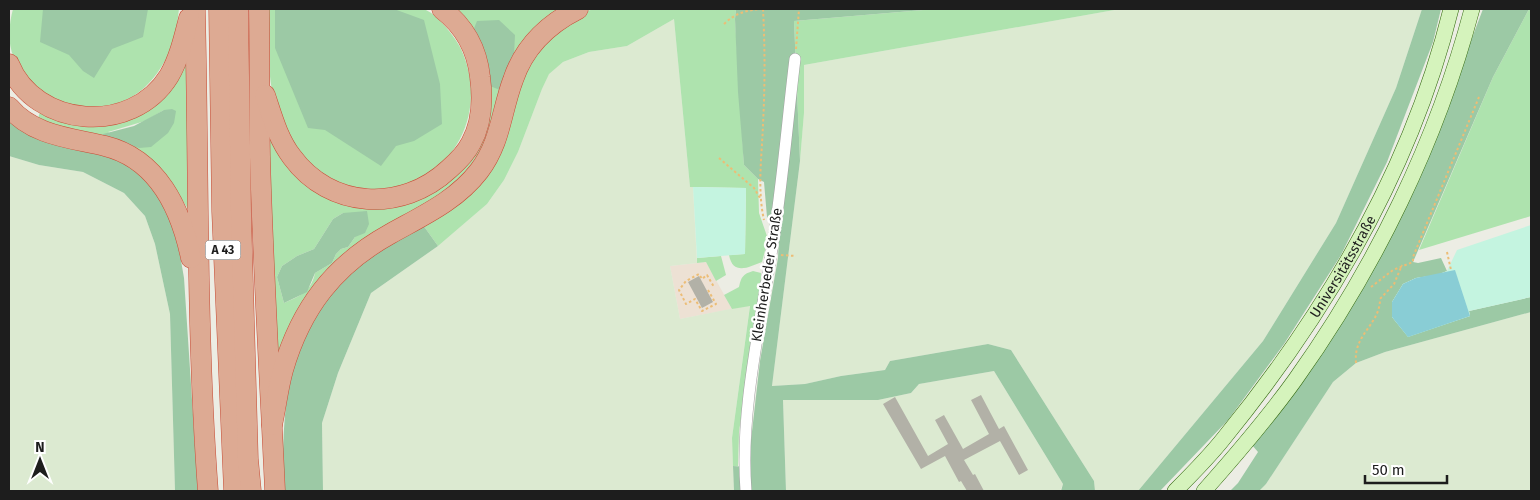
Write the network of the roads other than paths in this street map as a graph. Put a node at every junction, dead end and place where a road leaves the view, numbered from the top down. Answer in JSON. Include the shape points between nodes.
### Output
{"nodes":[{"id":1,"x":191,"y":9,"type":"edge"},
{"id":2,"x":195,"y":9,"type":"edge"},
{"id":3,"x":218,"y":9,"type":"edge"},
{"id":4,"x":238,"y":9,"type":"edge"},
{"id":5,"x":259,"y":9,"type":"edge"},
{"id":6,"x":442,"y":9,"type":"edge"},
{"id":7,"x":578,"y":9,"type":"edge"},
{"id":8,"x":1451,"y":9,"type":"edge"},
{"id":9,"x":1472,"y":9,"type":"edge"},
{"id":10,"x":795,"y":59,"type":"road end"},
{"id":11,"x":9,"y":64,"type":"edge"},
{"id":12,"x":261,"y":83,"type":"junction"},
{"id":13,"x":9,"y":106,"type":"edge"},
{"id":14,"x":199,"y":295,"type":"junction"},
{"id":15,"x":272,"y":426,"type":"junction"},
{"id":16,"x":208,"y":491,"type":"edge"},
{"id":17,"x":234,"y":491,"type":"edge"},
{"id":18,"x":251,"y":491,"type":"edge"},
{"id":19,"x":275,"y":491,"type":"edge"},
{"id":20,"x":746,"y":491,"type":"edge"},
{"id":21,"x":1175,"y":491,"type":"edge"},
{"id":22,"x":1204,"y":491,"type":"edge"}],
"edges":[{"from":1,"to":11,"type":"highway","via":[[179,54],[168,77],[144,101],[110,116],[77,116],[43,104],[19,83]]},
{"from":2,"to":14,"type":"highway"},
{"from":3,"to":17,"type":"highway","number":"A 43","via":[[222,211]]},
{"from":4,"to":18,"type":"highway","number":"A 43","via":[[241,234]]},
{"from":5,"to":12,"type":"highway"},
{"from":6,"to":12,"type":"highway","via":[[466,34],[474,50],[482,91],[481,110],[471,144],[439,178],[419,190],[378,200],[341,194],[314,181],[290,156],[280,138]]},
{"from":7,"to":15,"type":"highway","via":[[561,17],[546,30],[520,62],[490,154],[461,191],[359,253],[318,294],[291,346]]},
{"from":8,"to":21,"type":"main road","name":"Universitätsstraße","via":[[1421,105],[1360,239],[1326,298],[1276,372],[1223,440]]},
{"from":9,"to":22,"type":"main road","name":"Universitätsstraße","via":[[1440,108],[1384,236],[1340,313],[1295,380],[1250,439]]},
{"from":10,"to":20,"type":"street","name":"Kleinherbeder Straße","via":[[772,255],[751,379],[744,466]]},
{"from":12,"to":15,"type":"highway","via":[[260,158]]},
{"from":13,"to":14,"type":"highway","via":[[34,127],[56,136],[108,147],[133,158],[149,172],[165,189],[179,215]]},
{"from":14,"to":16,"type":"highway"},
{"from":15,"to":19,"type":"highway"}]}
